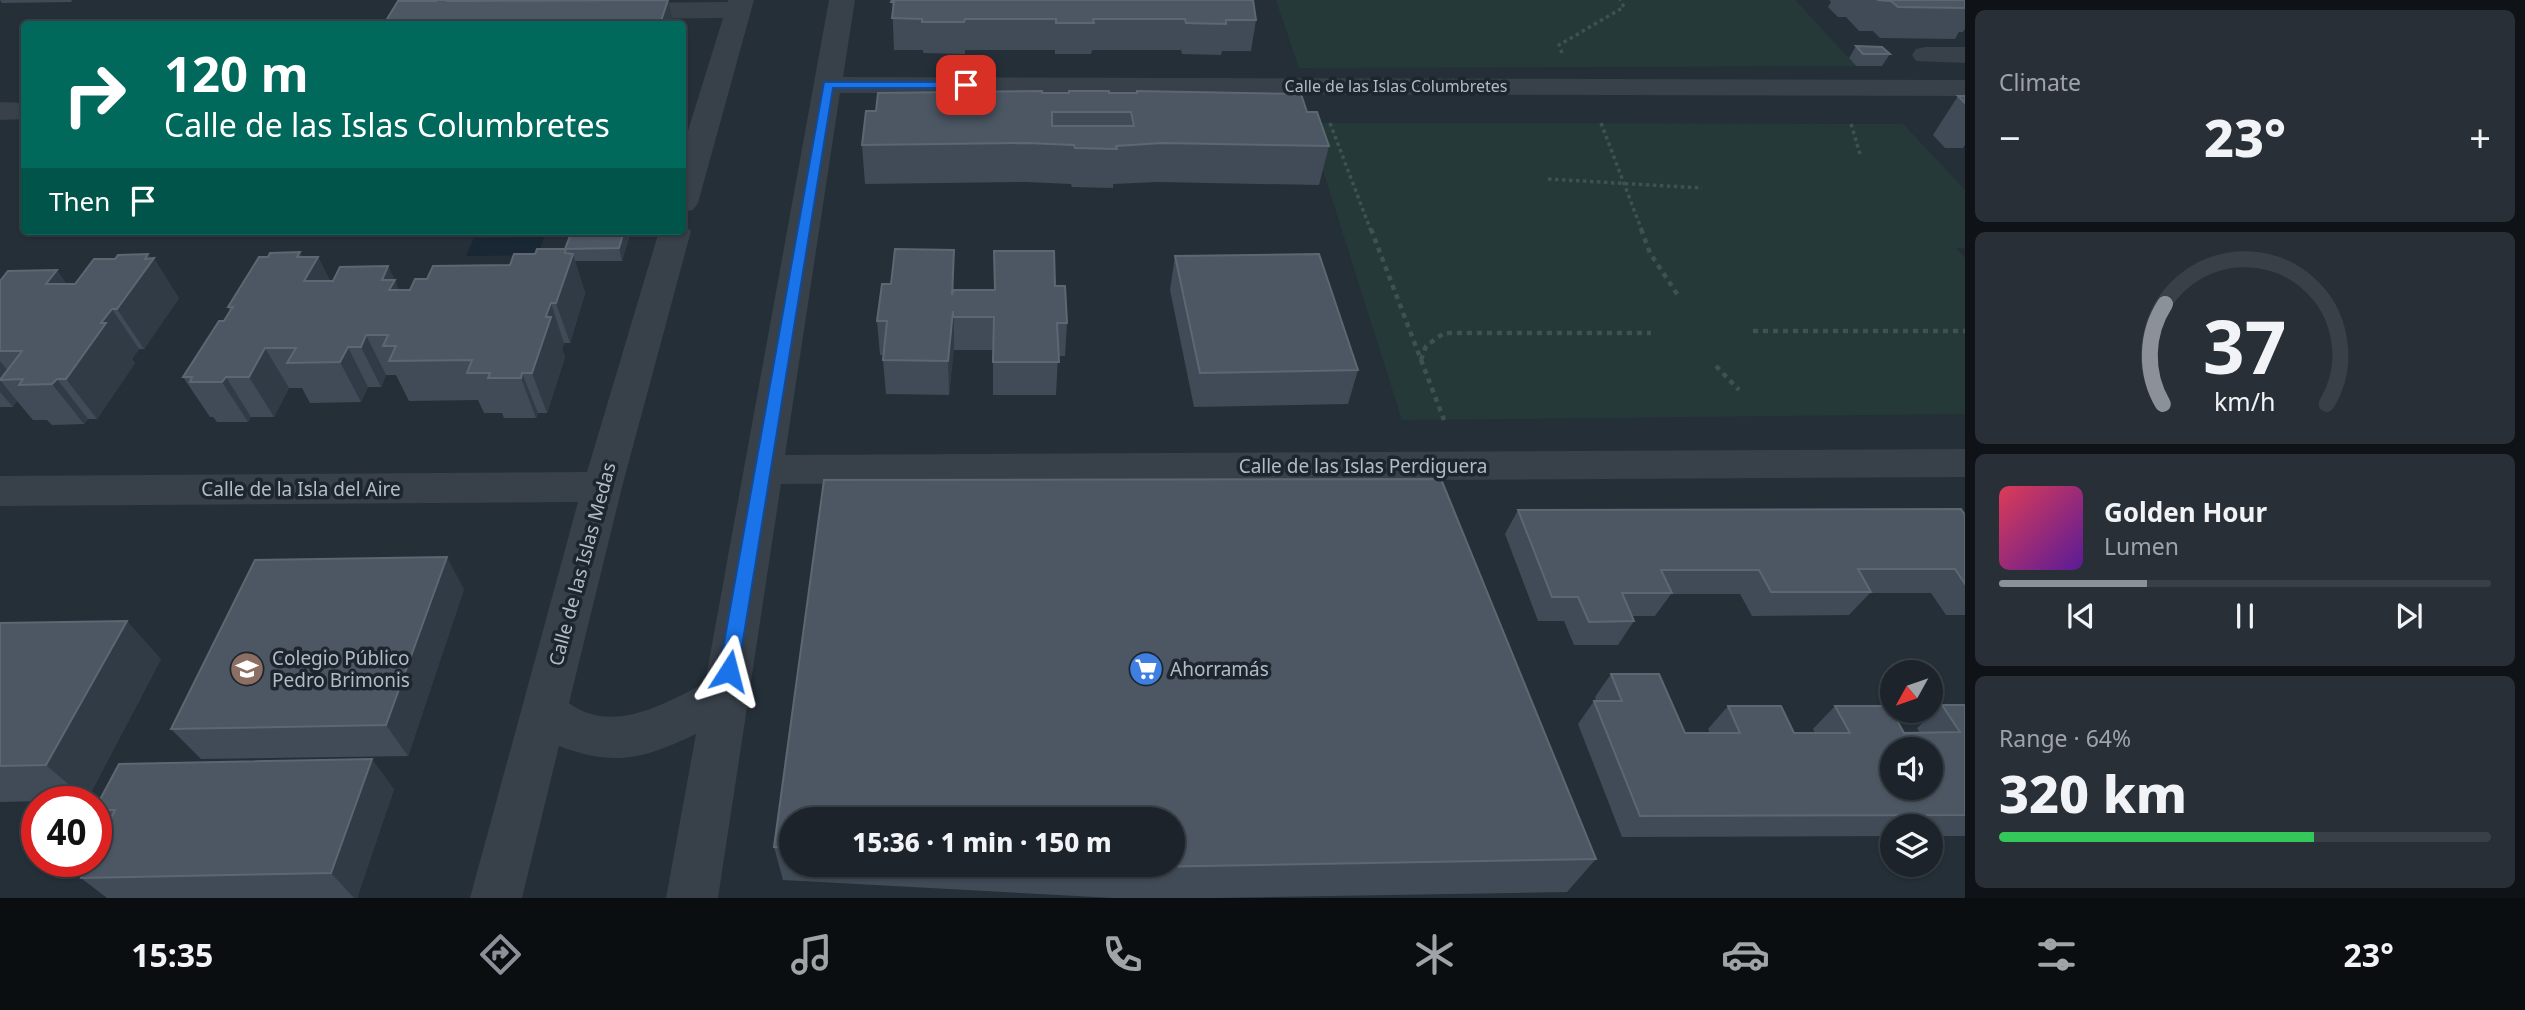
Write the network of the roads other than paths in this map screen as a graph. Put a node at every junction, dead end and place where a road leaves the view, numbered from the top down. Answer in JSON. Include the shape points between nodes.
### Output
{"nodes":[{"id":1,"x":842,"y":0,"type":"edge"},
{"id":2,"x":740,"y":5,"type":"edge"},
{"id":3,"x":595,"y":11,"type":"edge"},
{"id":4,"x":1925,"y":55,"type":"dead end"},
{"id":5,"x":1965,"y":55,"type":"edge"},
{"id":6,"x":828,"y":85,"type":"junction"},
{"id":7,"x":1965,"y":88,"type":"edge"},
{"id":8,"x":696,"y":106,"type":"edge"},
{"id":9,"x":0,"y":111,"type":"edge"},
{"id":10,"x":21,"y":111,"type":"edge"},
{"id":11,"x":686,"y":175,"type":"edge"},
{"id":12,"x":674,"y":235,"type":"edge"},
{"id":13,"x":1965,"y":463,"type":"edge"},
{"id":14,"x":762,"y":470,"type":"junction"},
{"id":15,"x":602,"y":487,"type":"junction"},
{"id":16,"x":0,"y":491,"type":"edge"},
{"id":17,"x":724,"y":696,"type":"junction"},
{"id":18,"x":543,"y":710,"type":"junction"},
{"id":19,"x":496,"y":898,"type":"edge"},
{"id":20,"x":692,"y":898,"type":"edge"}],
"edges":[{"from":1,"to":6,"type":"street"},
{"from":2,"to":3,"type":"street"},
{"from":2,"to":8,"type":"street"},
{"from":4,"to":5,"type":"street"},
{"from":6,"to":7,"type":"street","name":"Calle de las Islas Columbretes"},
{"from":6,"to":14,"type":"street"},
{"from":8,"to":11,"type":"street"},
{"from":9,"to":10,"type":"street"},
{"from":12,"to":15,"type":"street","name":"Calle de las Islas Medas"},
{"from":13,"to":14,"type":"street","name":"Calle de las Islas Perdiguera"},
{"from":14,"to":17,"type":"street"},
{"from":15,"to":16,"type":"street","name":"Calle de la Isla del Aire"},
{"from":15,"to":18,"type":"street","name":"Calle de las Islas Medas"},
{"from":17,"to":18,"type":"street","via":[[658,730],[612,739],[570,729]]},
{"from":17,"to":20,"type":"street"},
{"from":18,"to":19,"type":"street","name":"Calle de las Islas Medas"}]}
